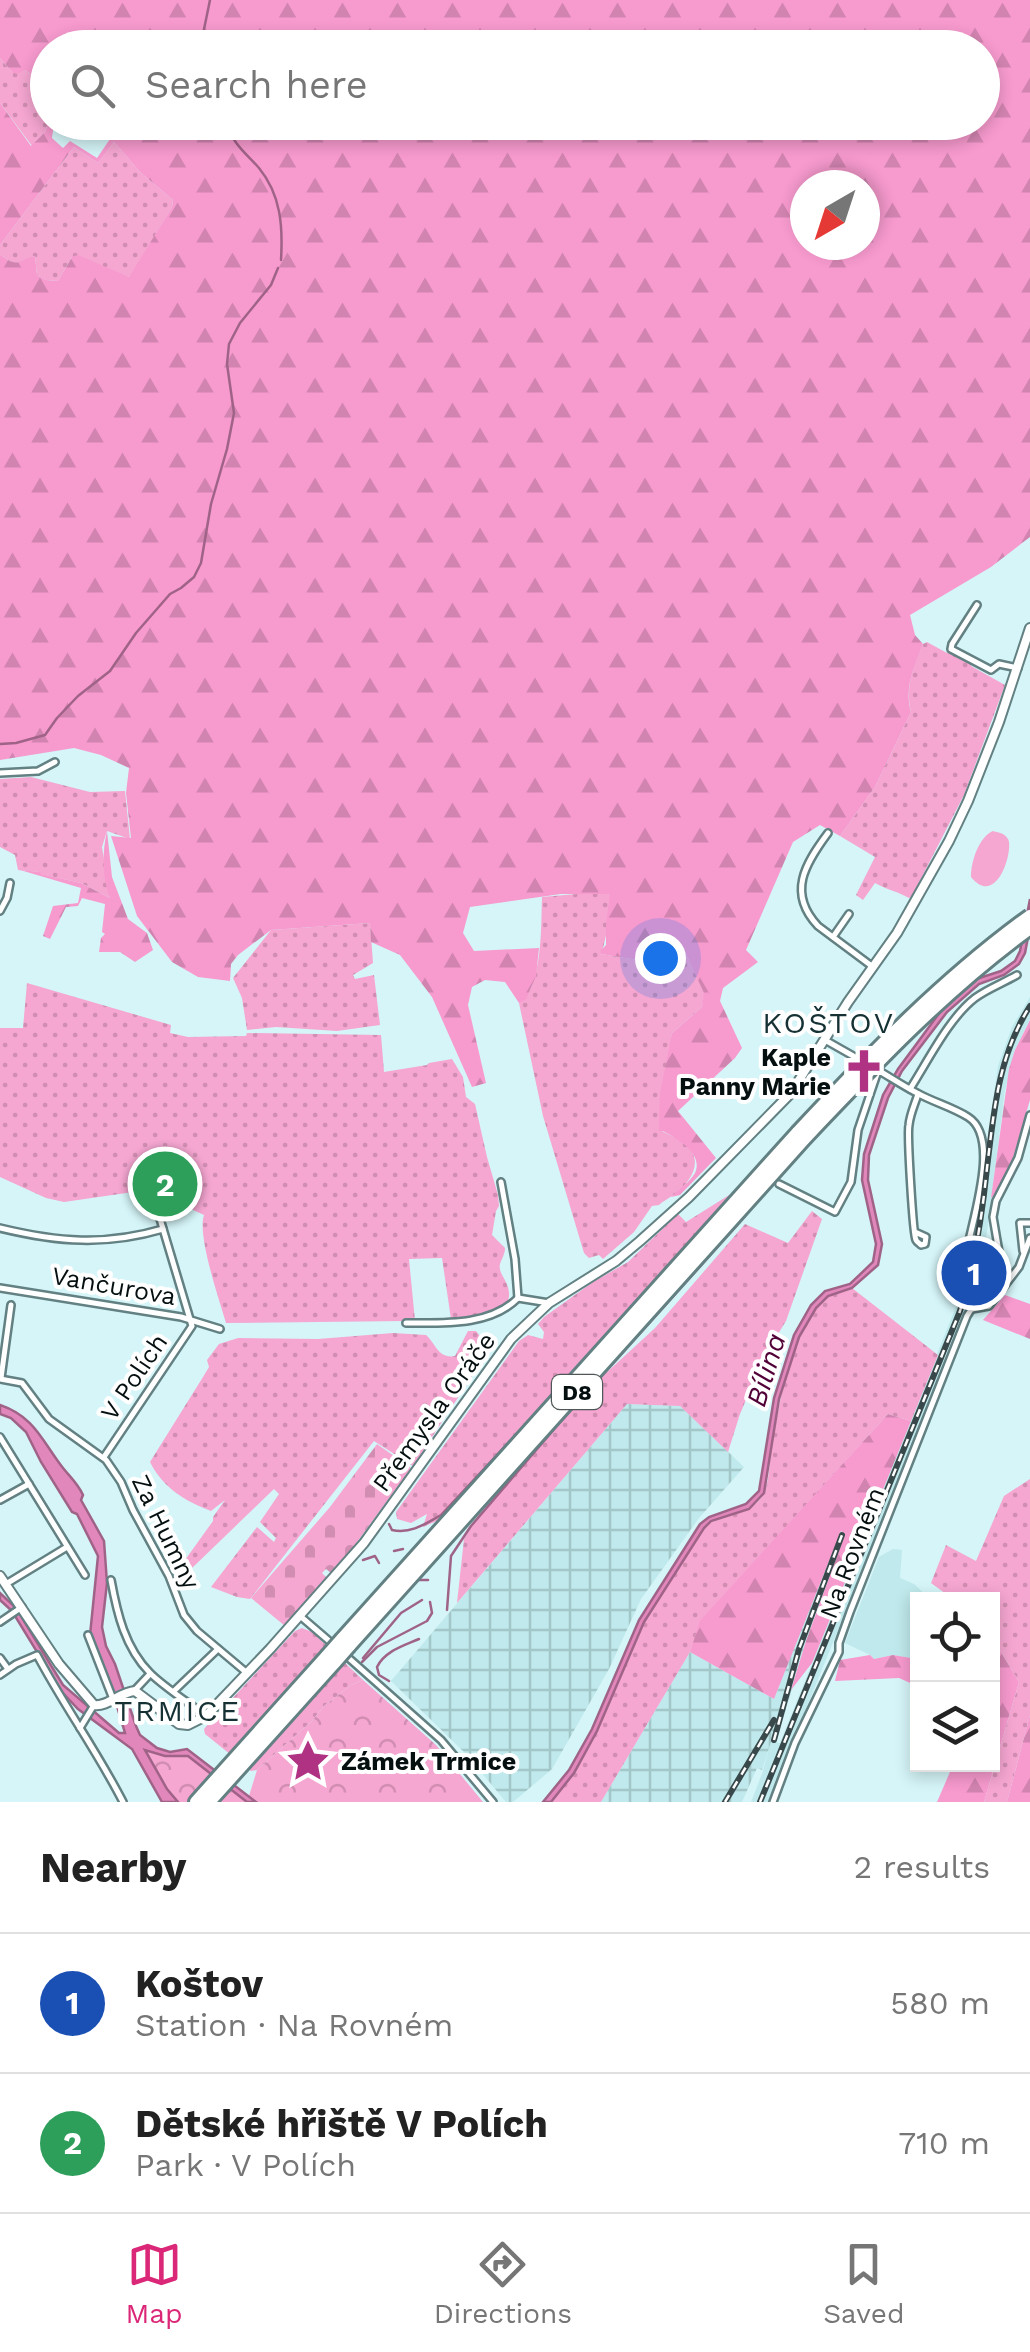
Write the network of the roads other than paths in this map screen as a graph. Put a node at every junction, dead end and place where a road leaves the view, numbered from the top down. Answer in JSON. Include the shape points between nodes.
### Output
{"nodes":[{"id":1,"x":977,"y":604,"type":"dead end"},
{"id":2,"x":1030,"y":628,"type":"edge"},
{"id":3,"x":1018,"y":668,"type":"junction"},
{"id":4,"x":55,"y":762,"type":"dead end"},
{"id":5,"x":0,"y":772,"type":"edge"},
{"id":6,"x":828,"y":833,"type":"dead end"},
{"id":7,"x":10,"y":883,"type":"dead end"},
{"id":8,"x":1,"y":908,"type":"edge"},
{"id":9,"x":849,"y":914,"type":"dead end"},
{"id":10,"x":1030,"y":916,"type":"edge"},
{"id":11,"x":1030,"y":928,"type":"edge"},
{"id":12,"x":833,"y":937,"type":"junction"},
{"id":13,"x":873,"y":967,"type":"junction"},
{"id":14,"x":1017,"y":975,"type":"dead end"},
{"id":15,"x":825,"y":1040,"type":"junction"},
{"id":16,"x":879,"y":1071,"type":"junction"},
{"id":17,"x":910,"y":1089,"type":"junction"},
{"id":18,"x":918,"y":1094,"type":"junction"},
{"id":19,"x":1030,"y":1115,"type":"edge"},
{"id":20,"x":802,"y":1135,"type":"junction"},
{"id":21,"x":501,"y":1182,"type":"dead end"},
{"id":22,"x":779,"y":1184,"type":"dead end"},
{"id":23,"x":156,"y":1202,"type":"dead end"},
{"id":24,"x":1030,"y":1222,"type":"edge"},
{"id":25,"x":0,"y":1228,"type":"edge"},
{"id":26,"x":163,"y":1229,"type":"junction"},
{"id":27,"x":915,"y":1232,"type":"dead end"},
{"id":28,"x":1030,"y":1238,"type":"edge"},
{"id":29,"x":1024,"y":1254,"type":"junction"},
{"id":30,"x":990,"y":1279,"type":"junction"},
{"id":31,"x":0,"y":1288,"type":"edge"},
{"id":32,"x":518,"y":1298,"type":"junction"},
{"id":33,"x":549,"y":1303,"type":"junction"},
{"id":34,"x":11,"y":1305,"type":"dead end"},
{"id":35,"x":972,"y":1309,"type":"junction"},
{"id":36,"x":190,"y":1321,"type":"junction"},
{"id":37,"x":406,"y":1323,"type":"dead end"},
{"id":38,"x":220,"y":1329,"type":"dead end"},
{"id":39,"x":1,"y":1379,"type":"edge"},
{"id":40,"x":0,"y":1437,"type":"edge"},
{"id":41,"x":104,"y":1458,"type":"junction"},
{"id":42,"x":29,"y":1484,"type":"junction"},
{"id":43,"x":0,"y":1500,"type":"edge"},
{"id":44,"x":67,"y":1547,"type":"junction"},
{"id":45,"x":85,"y":1575,"type":"dead end"},
{"id":46,"x":3,"y":1580,"type":"edge"},
{"id":47,"x":111,"y":1580,"type":"dead end"},
{"id":48,"x":17,"y":1610,"type":"junction"},
{"id":49,"x":300,"y":1615,"type":"junction"},
{"id":50,"x":0,"y":1622,"type":"edge"},
{"id":51,"x":88,"y":1635,"type":"dead end"},
{"id":52,"x":218,"y":1649,"type":"junction"},
{"id":53,"x":0,"y":1658,"type":"edge"},
{"id":54,"x":8,"y":1669,"type":"junction"},
{"id":55,"x":247,"y":1673,"type":"junction"},
{"id":56,"x":150,"y":1674,"type":"junction"},
{"id":57,"x":0,"y":1675,"type":"edge"},
{"id":58,"x":131,"y":1691,"type":"junction"},
{"id":59,"x":174,"y":1691,"type":"junction"},
{"id":60,"x":113,"y":1699,"type":"junction"},
{"id":61,"x":93,"y":1707,"type":"junction"},
{"id":62,"x":288,"y":1707,"type":"junction"},
{"id":63,"x":206,"y":1716,"type":"junction"},
{"id":64,"x":80,"y":1728,"type":"junction"},
{"id":65,"x":123,"y":1802,"type":"edge"},
{"id":66,"x":196,"y":1802,"type":"edge"},
{"id":67,"x":209,"y":1802,"type":"edge"},
{"id":68,"x":492,"y":1802,"type":"edge"},
{"id":69,"x":773,"y":1802,"type":"edge"}],
"edges":[{"from":1,"to":3,"type":"street","via":[[951,649],[990,670],[999,664]]},
{"from":2,"to":3,"type":"main road","name":"Přemysla Oráče"},
{"from":3,"to":13,"type":"main road","name":"Přemysla Oráče","via":[[961,817]]},
{"from":4,"to":5,"type":"street","via":[[38,771]]},
{"from":6,"to":12,"type":"street","via":[[808,862],[800,897],[814,922]]},
{"from":7,"to":8,"type":"street"},
{"from":9,"to":12,"type":"street"},
{"from":10,"to":20,"type":"highway","number":"D8","bridge":true,"via":[[930,997]]},
{"from":11,"to":20,"type":"highway","number":"D8","bridge":true,"via":[[910,1028]]},
{"from":12,"to":13,"type":"street"},
{"from":13,"to":15,"type":"main road","name":"Přemysla Oráče"},
{"from":14,"to":17,"type":"street","via":[[966,1006]]},
{"from":15,"to":16,"type":"street"},
{"from":15,"to":33,"type":"main road","name":"Přemysla Oráče","via":[[791,1094],[724,1162],[628,1252]]},
{"from":16,"to":17,"type":"street"},
{"from":16,"to":22,"type":"street","via":[[858,1130],[851,1182],[836,1212]]},
{"from":17,"to":18,"type":"street"},
{"from":18,"to":27,"type":"street","via":[[908,1129]]},
{"from":18,"to":30,"type":"street","via":[[972,1119],[981,1135],[983,1169],[965,1261]]},
{"from":19,"to":30,"type":"street","via":[[996,1201],[1000,1252]]},
{"from":20,"to":62,"type":"highway","number":"D8","bridge":true},
{"from":21,"to":32,"type":"street"},
{"from":23,"to":26,"type":"street","name":"V Polích"},
{"from":24,"to":29,"type":"street","via":[[1020,1223]]},
{"from":25,"to":26,"type":"street","via":[[73,1242]]},
{"from":26,"to":36,"type":"street","name":"V Polích"},
{"from":28,"to":29,"type":"street"},
{"from":29,"to":35,"type":"street","via":[[989,1306]]},
{"from":30,"to":35,"type":"street","name":"Na Rovném"},
{"from":31,"to":36,"type":"street","name":"Vančurova"},
{"from":32,"to":33,"type":"street"},
{"from":32,"to":37,"type":"street","via":[[484,1318]]},
{"from":33,"to":49,"type":"main road","name":"Přemysla Oráče","via":[[498,1355],[364,1543]]},
{"from":34,"to":39,"type":"street"},
{"from":35,"to":69,"type":"street","name":"Na Rovném","via":[[839,1652]]},
{"from":36,"to":38,"type":"street","name":"Vančurova"},
{"from":36,"to":41,"type":"street","name":"V Polích"},
{"from":39,"to":41,"type":"street","name":"Za Humny","via":[[22,1383],[49,1419]]},
{"from":40,"to":42,"type":"street"},
{"from":41,"to":52,"type":"street","name":"Za Humny","via":[[184,1614]]},
{"from":42,"to":43,"type":"street"},
{"from":42,"to":44,"type":"street"},
{"from":44,"to":45,"type":"street"},
{"from":44,"to":46,"type":"street"},
{"from":46,"to":48,"type":"main road"},
{"from":47,"to":56,"type":"street","via":[[124,1633]]},
{"from":48,"to":50,"type":"street"},
{"from":48,"to":61,"type":"main road"},
{"from":49,"to":55,"type":"main road","name":"Přemysla Oráče"},
{"from":49,"to":68,"type":"street","via":[[441,1740]]},
{"from":51,"to":60,"type":"street"},
{"from":52,"to":55,"type":"street","name":"Za Humny"},
{"from":52,"to":59,"type":"street"},
{"from":53,"to":54,"type":"street"},
{"from":54,"to":57,"type":"street"},
{"from":54,"to":64,"type":"street","via":[[37,1655]]},
{"from":55,"to":63,"type":"main road","name":"Přemysla Oráče"},
{"from":56,"to":58,"type":"street"},
{"from":56,"to":59,"type":"street"},
{"from":58,"to":60,"type":"main road"},
{"from":58,"to":63,"type":"main road","via":[[179,1724]]},
{"from":59,"to":63,"type":"street"},
{"from":60,"to":61,"type":"main road"},
{"from":61,"to":64,"type":"street"},
{"from":62,"to":66,"type":"highway","number":"D8"},
{"from":62,"to":67,"type":"highway","number":"D8"},
{"from":64,"to":65,"type":"street"}]}
